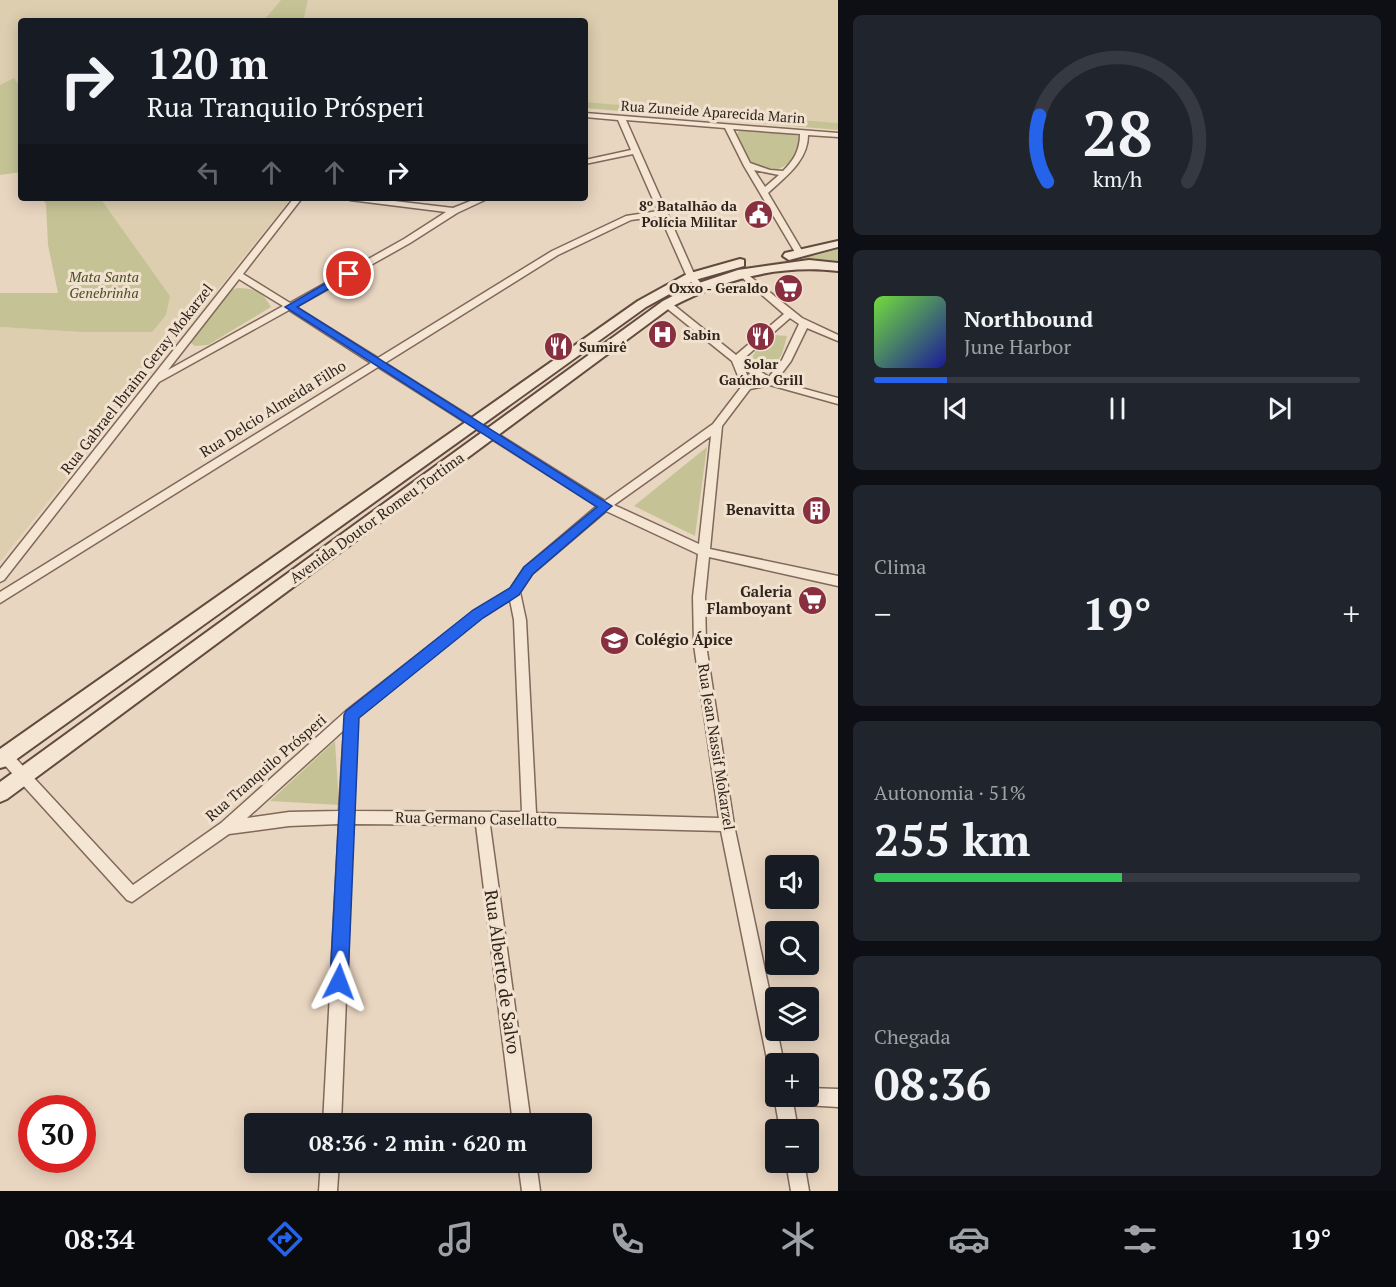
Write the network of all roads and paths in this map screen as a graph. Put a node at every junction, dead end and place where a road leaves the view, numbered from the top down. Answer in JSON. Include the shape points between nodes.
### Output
{"nodes":[{"id":1,"x":588,"y":115,"type":"edge"},
{"id":2,"x":621,"y":118,"type":"junction"},
{"id":3,"x":728,"y":126,"type":"junction"},
{"id":4,"x":804,"y":132,"type":"junction"},
{"id":5,"x":838,"y":135,"type":"edge"},
{"id":6,"x":635,"y":151,"type":"junction"},
{"id":7,"x":588,"y":161,"type":"edge"},
{"id":8,"x":748,"y":165,"type":"junction"},
{"id":9,"x":784,"y":173,"type":"junction"},
{"id":10,"x":764,"y":192,"type":"junction"},
{"id":11,"x":296,"y":201,"type":"edge"},
{"id":12,"x":374,"y":201,"type":"edge"},
{"id":13,"x":478,"y":201,"type":"edge"},
{"id":14,"x":454,"y":211,"type":"junction"},
{"id":15,"x":664,"y":213,"type":"junction"},
{"id":16,"x":838,"y":244,"type":"edge"},
{"id":17,"x":800,"y":254,"type":"junction"},
{"id":18,"x":838,"y":267,"type":"edge"},
{"id":19,"x":742,"y":273,"type":"junction"},
{"id":20,"x":238,"y":274,"type":"junction"},
{"id":21,"x":696,"y":282,"type":"junction"},
{"id":22,"x":667,"y":304,"type":"junction"},
{"id":23,"x":290,"y":307,"type":"junction"},
{"id":24,"x":789,"y":315,"type":"junction"},
{"id":25,"x":804,"y":324,"type":"junction"},
{"id":26,"x":838,"y":338,"type":"edge"},
{"id":27,"x":182,"y":346,"type":"junction"},
{"id":28,"x":202,"y":356,"type":"junction"},
{"id":29,"x":736,"y":360,"type":"junction"},
{"id":30,"x":377,"y":362,"type":"junction"},
{"id":31,"x":154,"y":382,"type":"junction"},
{"id":32,"x":770,"y":382,"type":"junction"},
{"id":33,"x":747,"y":386,"type":"junction"},
{"id":34,"x":838,"y":400,"type":"edge"},
{"id":35,"x":473,"y":422,"type":"junction"},
{"id":36,"x":717,"y":426,"type":"junction"},
{"id":37,"x":492,"y":434,"type":"junction"},
{"id":38,"x":606,"y":506,"type":"junction"},
{"id":39,"x":705,"y":552,"type":"junction"},
{"id":40,"x":0,"y":578,"type":"edge"},
{"id":41,"x":838,"y":581,"type":"edge"},
{"id":42,"x":514,"y":592,"type":"junction"},
{"id":43,"x":0,"y":598,"type":"edge"},
{"id":44,"x":351,"y":715,"type":"junction"},
{"id":45,"x":3,"y":758,"type":"edge"},
{"id":46,"x":24,"y":776,"type":"junction"},
{"id":47,"x":0,"y":793,"type":"edge"},
{"id":48,"x":348,"y":817,"type":"junction"},
{"id":49,"x":529,"y":819,"type":"junction"},
{"id":50,"x":482,"y":820,"type":"junction"},
{"id":51,"x":727,"y":825,"type":"junction"},
{"id":52,"x":225,"y":828,"type":"junction"},
{"id":53,"x":774,"y":1053,"type":"edge"},
{"id":54,"x":819,"y":1097,"type":"edge"},
{"id":55,"x":838,"y":1098,"type":"edge"},
{"id":56,"x":333,"y":1113,"type":"edge"},
{"id":57,"x":521,"y":1113,"type":"edge"},
{"id":58,"x":329,"y":1173,"type":"edge"},
{"id":59,"x":529,"y":1173,"type":"edge"},
{"id":60,"x":797,"y":1173,"type":"edge"},
{"id":61,"x":328,"y":1191,"type":"edge"},
{"id":62,"x":531,"y":1191,"type":"edge"},
{"id":63,"x":800,"y":1191,"type":"edge"}],
"edges":[{"from":1,"to":2,"type":"street","name":"Rua Zuneide Aparecida Marin"},
{"from":2,"to":3,"type":"street","name":"Rua Zuneide Aparecida Marin"},
{"from":2,"to":6,"type":"street"},
{"from":3,"to":4,"type":"street","name":"Rua Zuneide Aparecida Marin"},
{"from":3,"to":8,"type":"street"},
{"from":4,"to":5,"type":"street","name":"Rua Zuneide Aparecida Marin"},
{"from":4,"to":9,"type":"street","via":[[797,160]]},
{"from":6,"to":7,"type":"street"},
{"from":6,"to":15,"type":"street"},
{"from":8,"to":9,"type":"street"},
{"from":8,"to":10,"type":"street"},
{"from":9,"to":10,"type":"street"},
{"from":10,"to":17,"type":"street"},
{"from":11,"to":20,"type":"street","name":"Rua Gabrael Ibraim Geray Mokarzel"},
{"from":12,"to":14,"type":"street"},
{"from":13,"to":14,"type":"street"},
{"from":14,"to":23,"type":"street"},
{"from":15,"to":21,"type":"street"},
{"from":15,"to":30,"type":"street","name":"Rua Delcio Almeida Filho","via":[[629,218],[555,253]]},
{"from":16,"to":17,"type":"main road","name":"Avenida Doutor Romeu Tortima"},
{"from":17,"to":21,"type":"main road","name":"Avenida Doutor Romeu Tortima","via":[[740,263]]},
{"from":18,"to":19,"type":"main road","name":"Avenida Doutor Romeu Tortima","via":[[808,264]]},
{"from":19,"to":21,"type":"main road","name":"Avenida Doutor Romeu Tortima"},
{"from":19,"to":24,"type":"street"},
{"from":20,"to":23,"type":"street"},
{"from":20,"to":27,"type":"street","name":"Rua Gabrael Ibraim Geray Mokarzel"},
{"from":21,"to":22,"type":"main road","name":"Avenida Doutor Romeu Tortima"},
{"from":21,"to":35,"type":"main road","name":"Avenida Doutor Romeu Tortima","via":[[642,304]]},
{"from":22,"to":29,"type":"street"},
{"from":22,"to":37,"type":"main road","name":"Avenida Doutor Romeu Tortima"},
{"from":23,"to":28,"type":"street"},
{"from":23,"to":30,"type":"street"},
{"from":24,"to":25,"type":"street"},
{"from":24,"to":29,"type":"street"},
{"from":25,"to":26,"type":"street"},
{"from":25,"to":32,"type":"street","via":[[786,361]]},
{"from":27,"to":28,"type":"street"},
{"from":27,"to":31,"type":"street","name":"Rua Gabrael Ibraim Geray Mokarzel"},
{"from":28,"to":31,"type":"street"},
{"from":29,"to":32,"type":"street"},
{"from":29,"to":33,"type":"street"},
{"from":30,"to":35,"type":"street"},
{"from":30,"to":43,"type":"street","name":"Rua Delcio Almeida Filho"},
{"from":31,"to":40,"type":"street","name":"Rua Gabrael Ibraim Geray Mokarzel"},
{"from":32,"to":33,"type":"street"},
{"from":32,"to":34,"type":"street"},
{"from":33,"to":36,"type":"street","name":"Rua Tranquilo Prósperi"},
{"from":35,"to":37,"type":"street"},
{"from":35,"to":45,"type":"main road","name":"Avenida Doutor Romeu Tortima"},
{"from":36,"to":38,"type":"street","name":"Rua Tranquilo Prósperi"},
{"from":36,"to":39,"type":"street","name":"Rua Jean Nassif Mokarzel"},
{"from":37,"to":38,"type":"street"},
{"from":37,"to":46,"type":"main road","name":"Avenida Doutor Romeu Tortima"},
{"from":38,"to":39,"type":"street"},
{"from":38,"to":42,"type":"street","name":"Rua Tranquilo Prósperi","via":[[528,571]]},
{"from":39,"to":41,"type":"street"},
{"from":39,"to":51,"type":"street","name":"Rua Jean Nassif Mokarzel","via":[[699,597],[700,645]]},
{"from":42,"to":44,"type":"street","name":"Rua Tranquilo Prósperi","via":[[478,614]]},
{"from":42,"to":49,"type":"street","via":[[519,620]]},
{"from":44,"to":48,"type":"street"},
{"from":44,"to":52,"type":"street","name":"Rua Tranquilo Prósperi"},
{"from":45,"to":46,"type":"street"},
{"from":46,"to":47,"type":"main road","name":"Avenida Doutor Romeu Tortima"},
{"from":46,"to":52,"type":"street","name":"Rua Tranquilo Prósperi","via":[[132,895]]},
{"from":48,"to":50,"type":"street","name":"Rua Germano Casellatto"},
{"from":48,"to":52,"type":"street","name":"Rua Germano Casellatto","via":[[290,819]]},
{"from":48,"to":56,"type":"street"},
{"from":49,"to":50,"type":"street","name":"Rua Germano Casellatto"},
{"from":49,"to":51,"type":"street","name":"Rua Germano Casellatto"},
{"from":50,"to":57,"type":"street","name":"Rua Alberto de Salvo"},
{"from":51,"to":53,"type":"street","name":"Rua Jean Nassif Mokarzel"},
{"from":54,"to":55,"type":"street"},
{"from":58,"to":61,"type":"street"},
{"from":59,"to":62,"type":"street"},
{"from":60,"to":63,"type":"street"}]}
